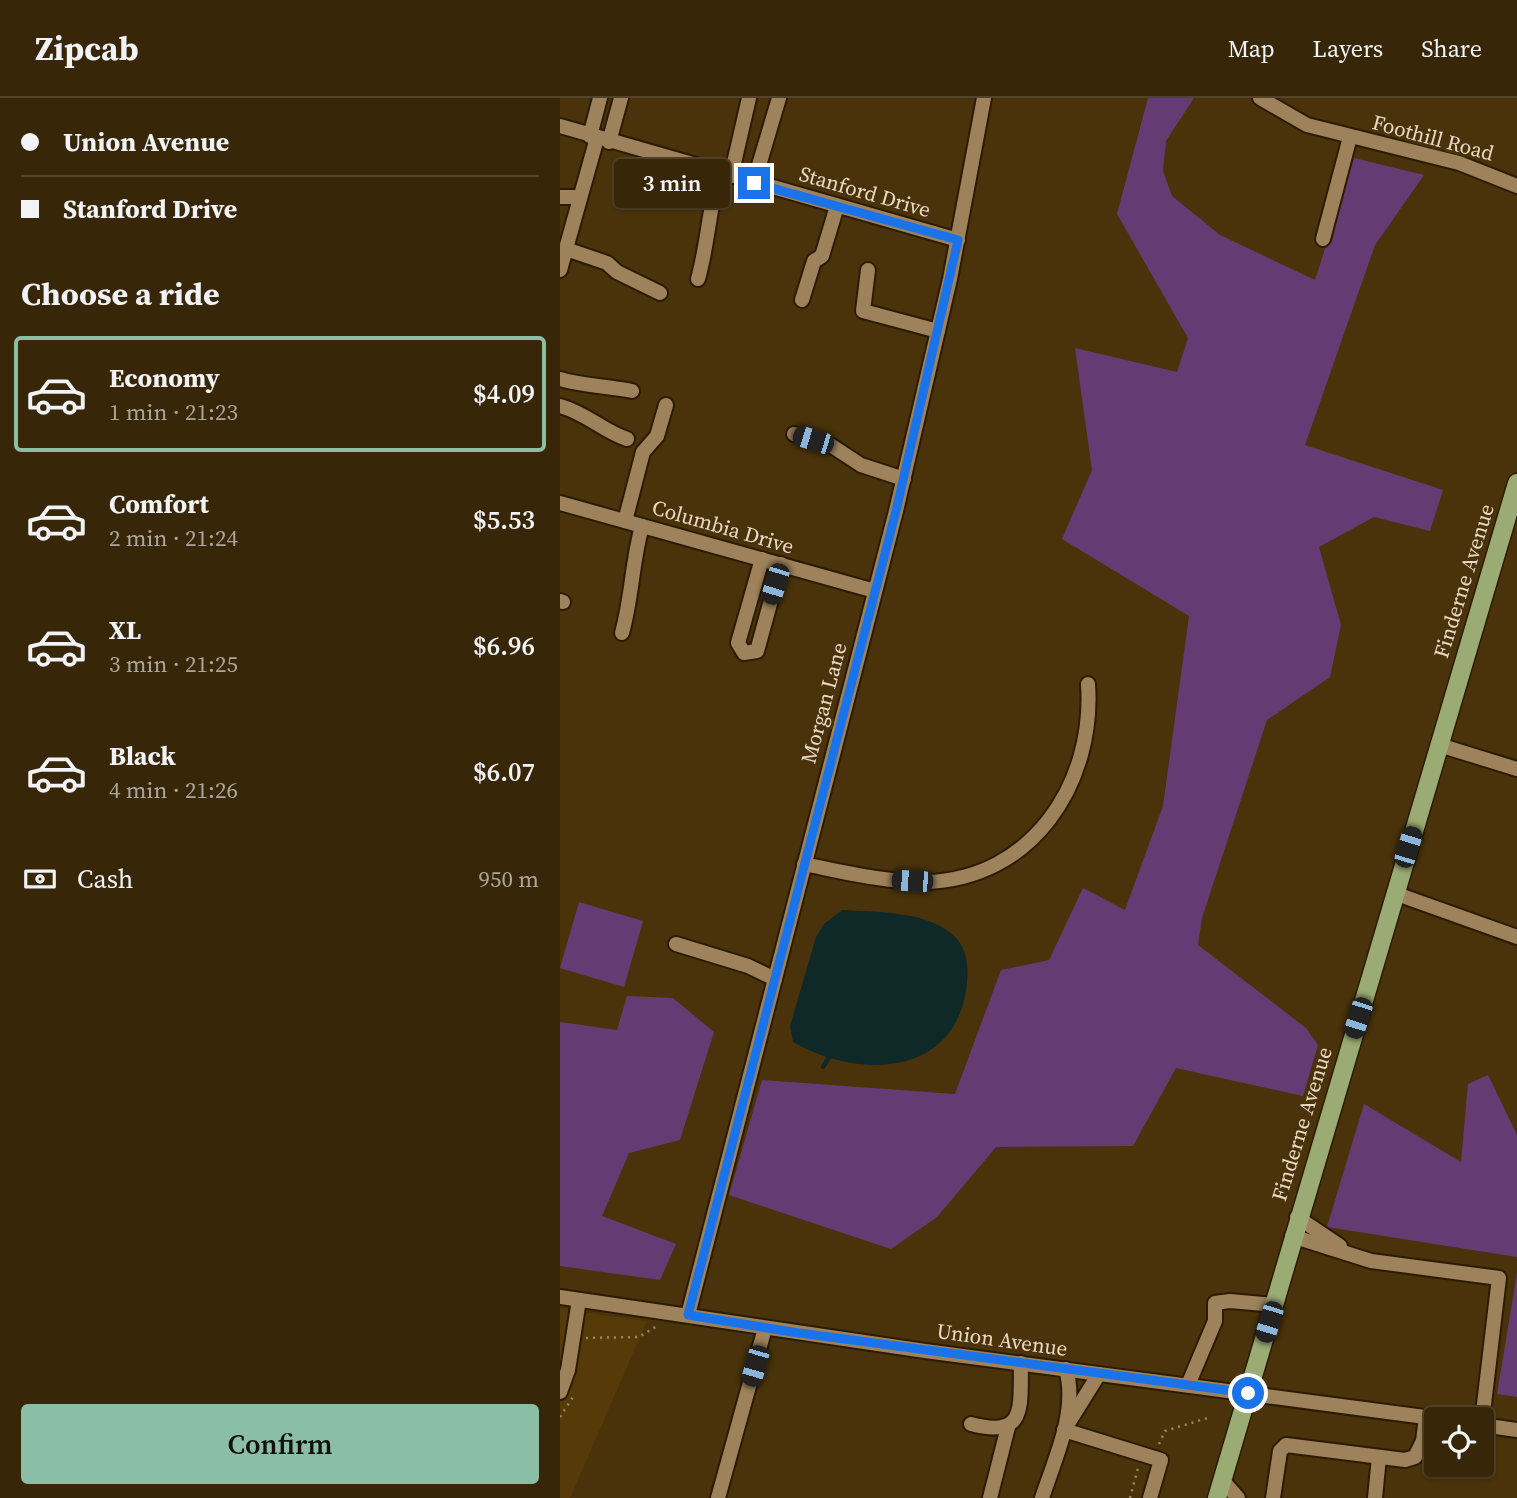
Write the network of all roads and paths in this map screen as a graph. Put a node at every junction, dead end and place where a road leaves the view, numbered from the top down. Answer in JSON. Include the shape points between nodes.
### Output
{"nodes":[{"id":1,"x":600,"y":98,"type":"edge"},
{"id":2,"x":621,"y":98,"type":"edge"},
{"id":3,"x":749,"y":98,"type":"edge"},
{"id":4,"x":779,"y":98,"type":"edge"},
{"id":5,"x":984,"y":98,"type":"edge"},
{"id":6,"x":1260,"y":98,"type":"edge"},
{"id":7,"x":560,"y":126,"type":"edge"},
{"id":8,"x":1350,"y":137,"type":"junction"},
{"id":9,"x":599,"y":138,"type":"junction"},
{"id":10,"x":725,"y":174,"type":"junction"},
{"id":11,"x":754,"y":183,"type":"junction"},
{"id":12,"x":1517,"y":186,"type":"edge"},
{"id":13,"x":560,"y":197,"type":"edge"},
{"id":14,"x":580,"y":197,"type":"junction"},
{"id":15,"x":837,"y":206,"type":"junction"},
{"id":16,"x":565,"y":230,"type":"edge"},
{"id":17,"x":1323,"y":239,"type":"dead end"},
{"id":18,"x":958,"y":240,"type":"junction"},
{"id":19,"x":566,"y":249,"type":"junction"},
{"id":20,"x":560,"y":270,"type":"edge"},
{"id":21,"x":868,"y":270,"type":"dead end"},
{"id":22,"x":698,"y":279,"type":"dead end"},
{"id":23,"x":660,"y":293,"type":"dead end"},
{"id":24,"x":802,"y":300,"type":"dead end"},
{"id":25,"x":938,"y":331,"type":"junction"},
{"id":26,"x":560,"y":379,"type":"edge"},
{"id":27,"x":632,"y":391,"type":"dead end"},
{"id":28,"x":666,"y":405,"type":"dead end"},
{"id":29,"x":560,"y":407,"type":"edge"},
{"id":30,"x":794,"y":434,"type":"dead end"},
{"id":31,"x":627,"y":439,"type":"dead end"},
{"id":32,"x":904,"y":478,"type":"junction"},
{"id":33,"x":1517,"y":483,"type":"edge"},
{"id":34,"x":560,"y":503,"type":"edge"},
{"id":35,"x":625,"y":521,"type":"junction"},
{"id":36,"x":642,"y":526,"type":"junction"},
{"id":37,"x":762,"y":559,"type":"junction"},
{"id":38,"x":781,"y":564,"type":"junction"},
{"id":39,"x":875,"y":591,"type":"junction"},
{"id":40,"x":622,"y":633,"type":"dead end"},
{"id":41,"x":1088,"y":684,"type":"dead end"},
{"id":42,"x":1439,"y":745,"type":"junction"},
{"id":43,"x":1517,"y":769,"type":"edge"},
{"id":44,"x":804,"y":864,"type":"junction"},
{"id":45,"x":1394,"y":893,"type":"junction"},
{"id":46,"x":1517,"y":937,"type":"edge"},
{"id":47,"x":676,"y":944,"type":"dead end"},
{"id":48,"x":775,"y":979,"type":"junction"},
{"id":49,"x":1297,"y":1217,"type":"junction"},
{"id":50,"x":1292,"y":1236,"type":"junction"},
{"id":51,"x":1342,"y":1250,"type":"junction"},
{"id":52,"x":560,"y":1297,"type":"edge"},
{"id":53,"x":579,"y":1300,"type":"junction"},
{"id":54,"x":1275,"y":1305,"type":"junction"},
{"id":55,"x":688,"y":1315,"type":"junction"},
{"id":56,"x":660,"y":1325,"type":"dead end"},
{"id":57,"x":765,"y":1328,"type":"junction"},
{"id":58,"x":583,"y":1338,"type":"dead end"},
{"id":59,"x":1021,"y":1363,"type":"junction"},
{"id":60,"x":1066,"y":1369,"type":"junction"},
{"id":61,"x":1099,"y":1374,"type":"junction"},
{"id":62,"x":565,"y":1385,"type":"edge"},
{"id":63,"x":1188,"y":1385,"type":"junction"},
{"id":64,"x":1248,"y":1393,"type":"junction"},
{"id":65,"x":1484,"y":1407,"type":"edge"},
{"id":66,"x":560,"y":1417,"type":"edge"},
{"id":67,"x":1211,"y":1417,"type":"dead end"},
{"id":68,"x":1424,"y":1417,"type":"edge"},
{"id":69,"x":971,"y":1424,"type":"dead end"},
{"id":70,"x":1494,"y":1425,"type":"edge"},
{"id":71,"x":1009,"y":1427,"type":"junction"},
{"id":72,"x":1064,"y":1430,"type":"junction"},
{"id":73,"x":1517,"y":1430,"type":"edge"},
{"id":74,"x":1424,"y":1439,"type":"edge"},
{"id":75,"x":1156,"y":1451,"type":"dead end"},
{"id":76,"x":1379,"y":1457,"type":"junction"},
{"id":77,"x":1149,"y":1469,"type":"dead end"},
{"id":78,"x":1222,"y":1480,"type":"junction"},
{"id":79,"x":718,"y":1498,"type":"edge"},
{"id":80,"x":990,"y":1498,"type":"edge"},
{"id":81,"x":1042,"y":1498,"type":"edge"},
{"id":82,"x":1129,"y":1498,"type":"edge"},
{"id":83,"x":1150,"y":1498,"type":"edge"},
{"id":84,"x":1217,"y":1498,"type":"edge"},
{"id":85,"x":1238,"y":1498,"type":"edge"},
{"id":86,"x":1273,"y":1498,"type":"edge"},
{"id":87,"x":1375,"y":1498,"type":"edge"}],
"edges":[{"from":1,"to":9,"type":"street"},
{"from":2,"to":9,"type":"street"},
{"from":3,"to":10,"type":"street"},
{"from":4,"to":11,"type":"street"},
{"from":5,"to":18,"type":"street","name":"Morgan Lane"},
{"from":6,"to":8,"type":"street","name":"Foothill Road","via":[[1307,125]]},
{"from":7,"to":9,"type":"street","name":"Stanford Drive"},
{"from":8,"to":12,"type":"street","name":"Foothill Road","via":[[1459,163]]},
{"from":8,"to":17,"type":"street"},
{"from":9,"to":10,"type":"street","name":"Stanford Drive"},
{"from":9,"to":14,"type":"street"},
{"from":10,"to":11,"type":"street","name":"Stanford Drive"},
{"from":10,"to":22,"type":"street","via":[[708,215],[709,236]]},
{"from":11,"to":15,"type":"street","name":"Stanford Drive"},
{"from":13,"to":14,"type":"street"},
{"from":14,"to":16,"type":"street"},
{"from":15,"to":18,"type":"street","name":"Stanford Drive"},
{"from":15,"to":24,"type":"street"},
{"from":16,"to":19,"type":"street"},
{"from":18,"to":25,"type":"street","name":"Morgan Lane"},
{"from":19,"to":20,"type":"street"},
{"from":19,"to":23,"type":"street","via":[[607,262],[617,272]]},
{"from":21,"to":25,"type":"street","via":[[863,311]]},
{"from":25,"to":32,"type":"street","name":"Morgan Lane"},
{"from":26,"to":27,"type":"street"},
{"from":28,"to":35,"type":"street","via":[[657,436],[643,452]]},
{"from":29,"to":31,"type":"street"},
{"from":30,"to":32,"type":"street","via":[[832,446],[861,465]]},
{"from":32,"to":39,"type":"street","name":"Morgan Lane"},
{"from":33,"to":42,"type":"main road","name":"Finderne Avenue"},
{"from":34,"to":35,"type":"street","name":"Columbia Drive"},
{"from":35,"to":36,"type":"street","name":"Columbia Drive"},
{"from":36,"to":37,"type":"street","name":"Columbia Drive"},
{"from":36,"to":40,"type":"street","via":[[632,560],[631,601]]},
{"from":37,"to":38,"type":"street","name":"Columbia Drive"},
{"from":37,"to":38,"type":"street","via":[[738,643],[744,653],[757,651]]},
{"from":38,"to":39,"type":"street","name":"Columbia Drive"},
{"from":39,"to":44,"type":"street","name":"Morgan Lane"},
{"from":41,"to":44,"type":"street","via":[[1086,743],[1075,782],[1051,818],[1019,851],[987,868],[928,882],[874,878]]},
{"from":42,"to":43,"type":"street"},
{"from":42,"to":45,"type":"main road","name":"Finderne Avenue"},
{"from":44,"to":48,"type":"street","name":"Morgan Lane"},
{"from":45,"to":46,"type":"street"},
{"from":45,"to":49,"type":"main road","name":"Finderne Avenue"},
{"from":47,"to":48,"type":"street"},
{"from":48,"to":55,"type":"street","name":"Morgan Lane"},
{"from":49,"to":50,"type":"main road","name":"Finderne Avenue"},
{"from":49,"to":51,"type":"street"},
{"from":50,"to":51,"type":"street"},
{"from":50,"to":54,"type":"main road","name":"Finderne Avenue"},
{"from":51,"to":65,"type":"street","via":[[1371,1261],[1499,1278]]},
{"from":52,"to":53,"type":"street","name":"Union Avenue"},
{"from":53,"to":55,"type":"street","name":"Union Avenue"},
{"from":53,"to":62,"type":"street"},
{"from":54,"to":63,"type":"street","via":[[1215,1303],[1215,1321]]},
{"from":54,"to":64,"type":"main road","name":"Finderne Avenue"},
{"from":55,"to":57,"type":"street","name":"Union Avenue"},
{"from":56,"to":58,"type":"path","via":[[639,1337]]},
{"from":57,"to":59,"type":"street","name":"Union Avenue"},
{"from":57,"to":79,"type":"street"},
{"from":59,"to":60,"type":"street","name":"Union Avenue"},
{"from":59,"to":71,"type":"street","via":[[1020,1399]]},
{"from":60,"to":61,"type":"street","name":"Union Avenue"},
{"from":60,"to":72,"type":"street","via":[[1071,1388]]},
{"from":61,"to":63,"type":"street","name":"Union Avenue"},
{"from":61,"to":72,"type":"street"},
{"from":62,"to":66,"type":"path","via":[[572,1402]]},
{"from":63,"to":64,"type":"street","name":"Union Avenue"},
{"from":64,"to":68,"type":"street","name":"Union Avenue"},
{"from":64,"to":78,"type":"main road","name":"Finderne Avenue"},
{"from":67,"to":75,"type":"path","via":[[1164,1431]]},
{"from":69,"to":71,"type":"street","via":[[994,1430]]},
{"from":70,"to":73,"type":"street"},
{"from":71,"to":80,"type":"street"},
{"from":72,"to":81,"type":"street"},
{"from":72,"to":83,"type":"street","via":[[1161,1460]]},
{"from":74,"to":76,"type":"street","via":[[1415,1457]]},
{"from":76,"to":86,"type":"street","via":[[1286,1445],[1280,1451]]},
{"from":76,"to":87,"type":"street"},
{"from":77,"to":82,"type":"path","via":[[1139,1466]]},
{"from":78,"to":84,"type":"main road","name":"Finderne Avenue"},
{"from":78,"to":85,"type":"street"}]}
